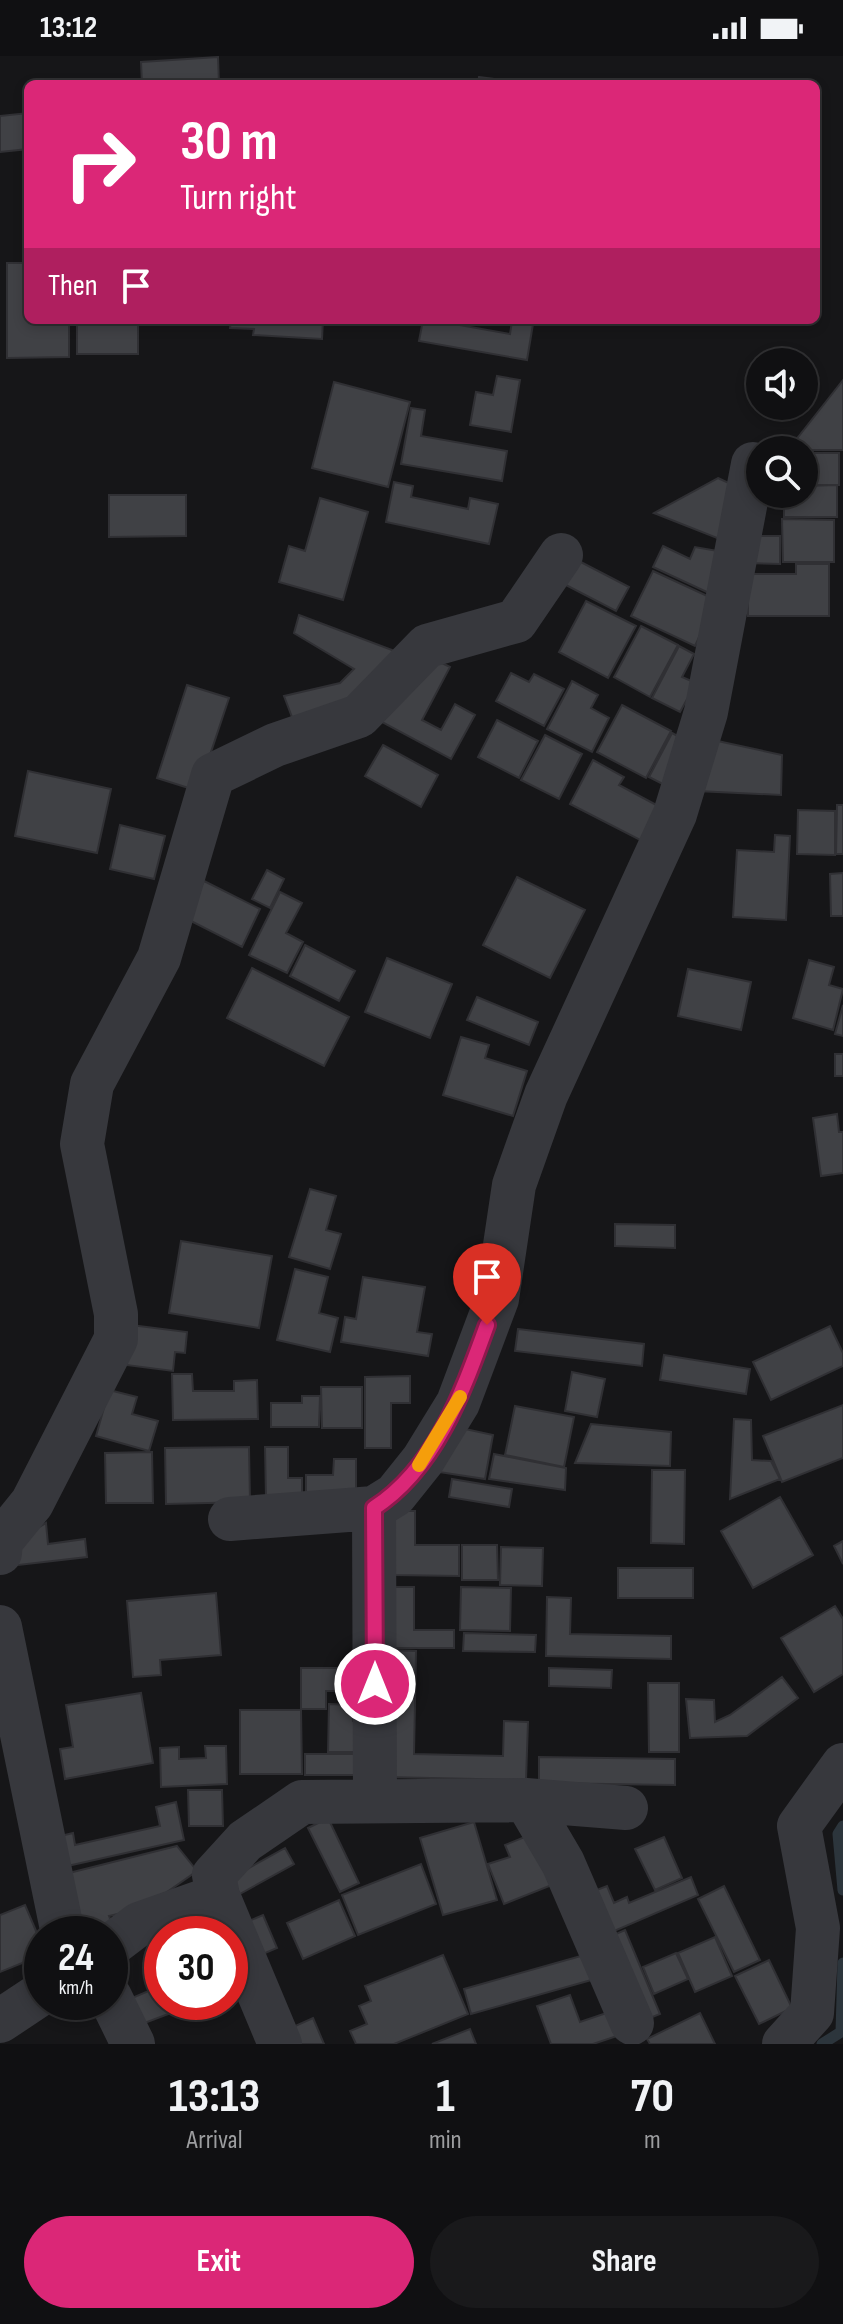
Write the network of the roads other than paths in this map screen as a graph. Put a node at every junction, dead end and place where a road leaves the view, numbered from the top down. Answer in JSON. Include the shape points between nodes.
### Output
{"nodes":[{"id":1,"x":746,"y":501,"type":"edge"},
{"id":2,"x":561,"y":555,"type":"dead end"},
{"id":3,"x":374,"y":1508,"type":"junction"},
{"id":4,"x":230,"y":1519,"type":"dead end"},
{"id":5,"x":0,"y":1553,"type":"edge"},
{"id":6,"x":0,"y":1627,"type":"edge"},
{"id":7,"x":843,"y":1765,"type":"edge"},
{"id":8,"x":526,"y":1800,"type":"junction"},
{"id":9,"x":375,"y":1801,"type":"junction"},
{"id":10,"x":626,"y":1808,"type":"dead end"},
{"id":11,"x":218,"y":1896,"type":"junction"},
{"id":12,"x":59,"y":1916,"type":"edge"},
{"id":13,"x":128,"y":1932,"type":"edge"},
{"id":14,"x":24,"y":2005,"type":"edge"},
{"id":15,"x":121,"y":2020,"type":"edge"},
{"id":16,"x":0,"y":2021,"type":"edge"},
{"id":17,"x":632,"y":2023,"type":"dead end"},
{"id":18,"x":133,"y":2044,"type":"edge"},
{"id":19,"x":280,"y":2044,"type":"edge"},
{"id":20,"x":784,"y":2044,"type":"edge"}],
"edges":[{"from":1,"to":3,"type":"street","via":[[706,712],[675,814],[546,1095],[514,1185],[497,1299],[458,1403],[395,1495]]},
{"from":2,"to":5,"type":"street","via":[[516,621],[427,646],[359,716],[275,745],[213,775],[159,958],[92,1084],[82,1144],[116,1314],[116,1339],[32,1503],[1,1541]]},
{"from":3,"to":4,"type":"street"},
{"from":3,"to":9,"type":"street"},
{"from":6,"to":12,"type":"street"},
{"from":7,"to":20,"type":"street","via":[[799,1826],[818,1928],[812,2013]]},
{"from":8,"to":9,"type":"street"},
{"from":8,"to":10,"type":"street"},
{"from":8,"to":17,"type":"street","via":[[563,1863]]},
{"from":9,"to":11,"type":"street","via":[[302,1802],[245,1841],[214,1875]]},
{"from":11,"to":13,"type":"street"},
{"from":11,"to":19,"type":"street"},
{"from":14,"to":16,"type":"street"},
{"from":15,"to":18,"type":"street"}]}
